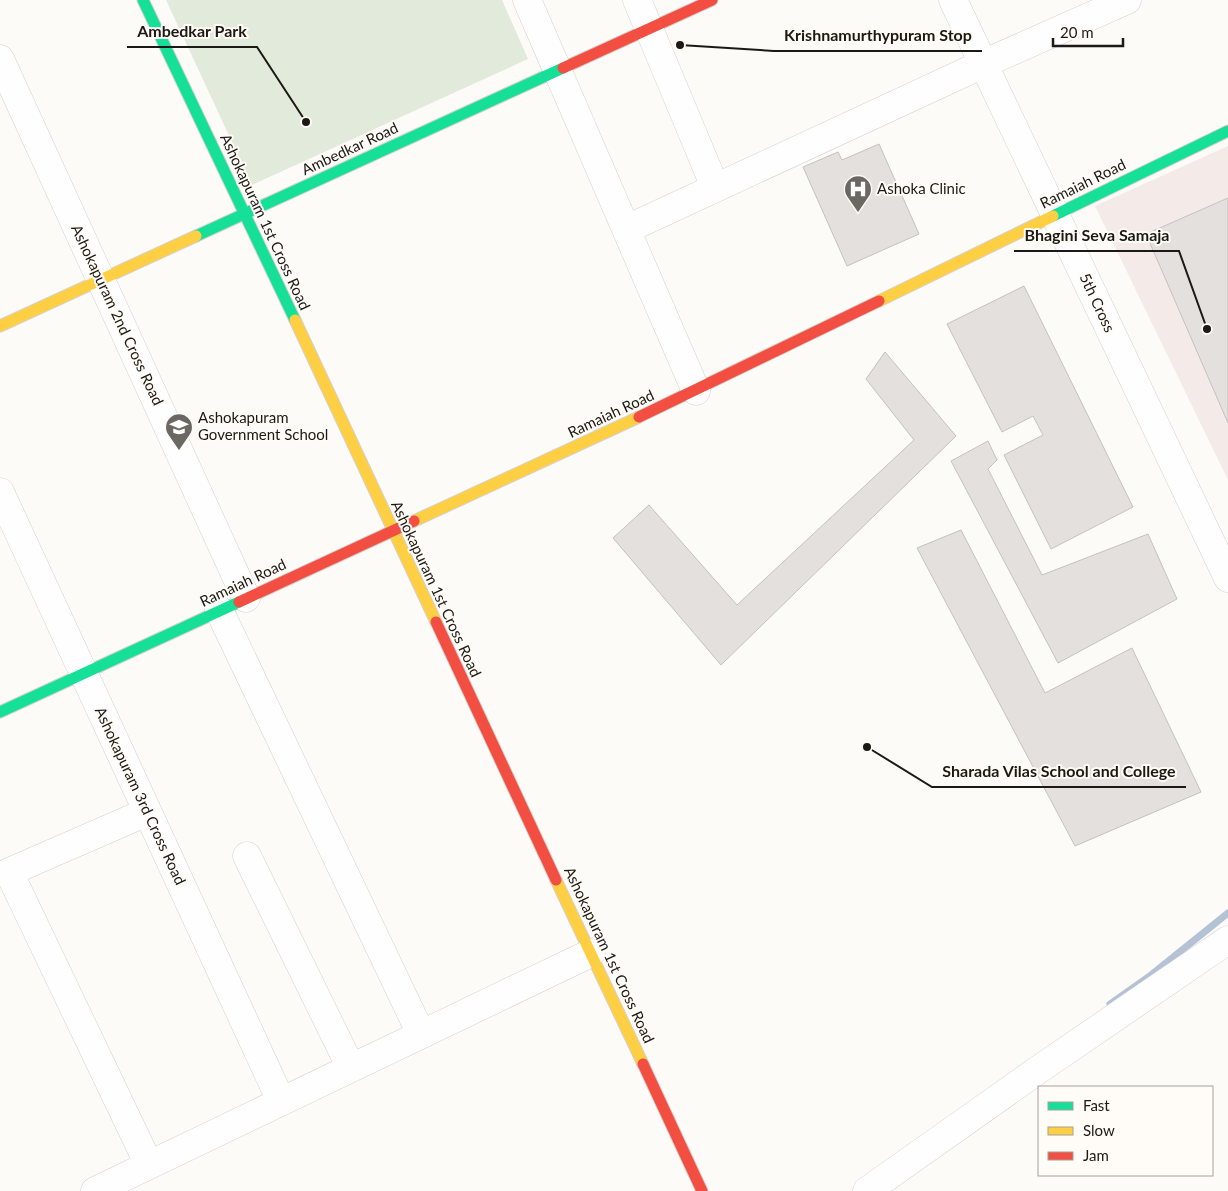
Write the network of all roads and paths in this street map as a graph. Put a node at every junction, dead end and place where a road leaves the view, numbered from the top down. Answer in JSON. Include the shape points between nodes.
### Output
{"nodes":[{"id":1,"x":143,"y":0,"type":"edge"},
{"id":2,"x":527,"y":0,"type":"edge"},
{"id":3,"x":637,"y":0,"type":"edge"},
{"id":4,"x":712,"y":0,"type":"edge"},
{"id":5,"x":953,"y":0,"type":"edge"},
{"id":6,"x":1127,"y":0,"type":"edge"},
{"id":7,"x":650,"y":28,"type":"junction"},
{"id":8,"x":0,"y":59,"type":"edge"},
{"id":9,"x":983,"y":64,"type":"junction"},
{"id":10,"x":557,"y":71,"type":"junction"},
{"id":11,"x":1228,"y":130,"type":"edge"},
{"id":12,"x":715,"y":187,"type":"junction"},
{"id":13,"x":245,"y":214,"type":"junction"},
{"id":14,"x":1055,"y":215,"type":"junction"},
{"id":15,"x":627,"y":230,"type":"junction"},
{"id":16,"x":101,"y":280,"type":"junction"},
{"id":17,"x":0,"y":326,"type":"edge"},
{"id":18,"x":696,"y":391,"type":"junction"},
{"id":19,"x":0,"y":492,"type":"edge"},
{"id":20,"x":392,"y":531,"type":"junction"},
{"id":21,"x":1228,"y":578,"type":"edge"},
{"id":22,"x":246,"y":598,"type":"junction"},
{"id":23,"x":220,"y":610,"type":"junction"},
{"id":24,"x":84,"y":673,"type":"junction"},
{"id":25,"x":0,"y":712,"type":"edge"},
{"id":26,"x":147,"y":812,"type":"junction"},
{"id":27,"x":247,"y":856,"type":"dead end"},
{"id":28,"x":1228,"y":940,"type":"edge"},
{"id":29,"x":591,"y":952,"type":"junction"},
{"id":30,"x":421,"y":1034,"type":"junction"},
{"id":31,"x":351,"y":1068,"type":"junction"},
{"id":32,"x":281,"y":1101,"type":"junction"},
{"id":33,"x":148,"y":1165,"type":"junction"},
{"id":34,"x":95,"y":1191,"type":"edge"},
{"id":35,"x":702,"y":1191,"type":"edge"},
{"id":36,"x":867,"y":1191,"type":"edge"}],
"edges":[{"from":1,"to":13,"type":"street","name":"Ashokapuram 1st Cross Road"},
{"from":2,"to":10,"type":"street"},
{"from":3,"to":7,"type":"street"},
{"from":4,"to":7,"type":"street","name":"Ambedkar Road"},
{"from":5,"to":9,"type":"street","name":"5th Cross"},
{"from":6,"to":9,"type":"street"},
{"from":7,"to":10,"type":"street","name":"Ambedkar Road"},
{"from":7,"to":12,"type":"street"},
{"from":8,"to":16,"type":"street","name":"Ashokapuram 2nd Cross Road"},
{"from":9,"to":12,"type":"street"},
{"from":9,"to":14,"type":"street","name":"5th Cross"},
{"from":10,"to":13,"type":"street","name":"Ambedkar Road"},
{"from":10,"to":15,"type":"street"},
{"from":11,"to":14,"type":"street","name":"Ramaiah Road"},
{"from":12,"to":15,"type":"street"},
{"from":13,"to":16,"type":"street","name":"Ambedkar Road"},
{"from":13,"to":20,"type":"street","name":"Ashokapuram 1st Cross Road"},
{"from":14,"to":18,"type":"street","name":"Ramaiah Road"},
{"from":14,"to":21,"type":"street","name":"5th Cross"},
{"from":15,"to":18,"type":"street"},
{"from":16,"to":17,"type":"street","name":"Ambedkar Road"},
{"from":16,"to":22,"type":"street","name":"Ashokapuram 2nd Cross Road"},
{"from":18,"to":20,"type":"street","name":"Ramaiah Road"},
{"from":19,"to":24,"type":"street","name":"Ashokapuram 3rd Cross Road"},
{"from":20,"to":22,"type":"street","name":"Ramaiah Road"},
{"from":20,"to":29,"type":"street","name":"Ashokapuram 1st Cross Road"},
{"from":22,"to":23,"type":"street","name":"Ramaiah Road"},
{"from":23,"to":24,"type":"street","name":"Ramaiah Road"},
{"from":23,"to":30,"type":"street"},
{"from":24,"to":25,"type":"street","name":"Ramaiah Road"},
{"from":24,"to":26,"type":"street","name":"Ashokapuram 3rd Cross Road"},
{"from":26,"to":32,"type":"street","name":"Ashokapuram 3rd Cross Road"},
{"from":26,"to":33,"type":"street","via":[[9,872]]},
{"from":27,"to":31,"type":"street"},
{"from":28,"to":36,"type":"street"},
{"from":29,"to":30,"type":"street"},
{"from":29,"to":35,"type":"street","name":"Ashokapuram 1st Cross Road"},
{"from":30,"to":31,"type":"street"},
{"from":31,"to":32,"type":"street"},
{"from":32,"to":33,"type":"street"},
{"from":33,"to":34,"type":"street"}]}
